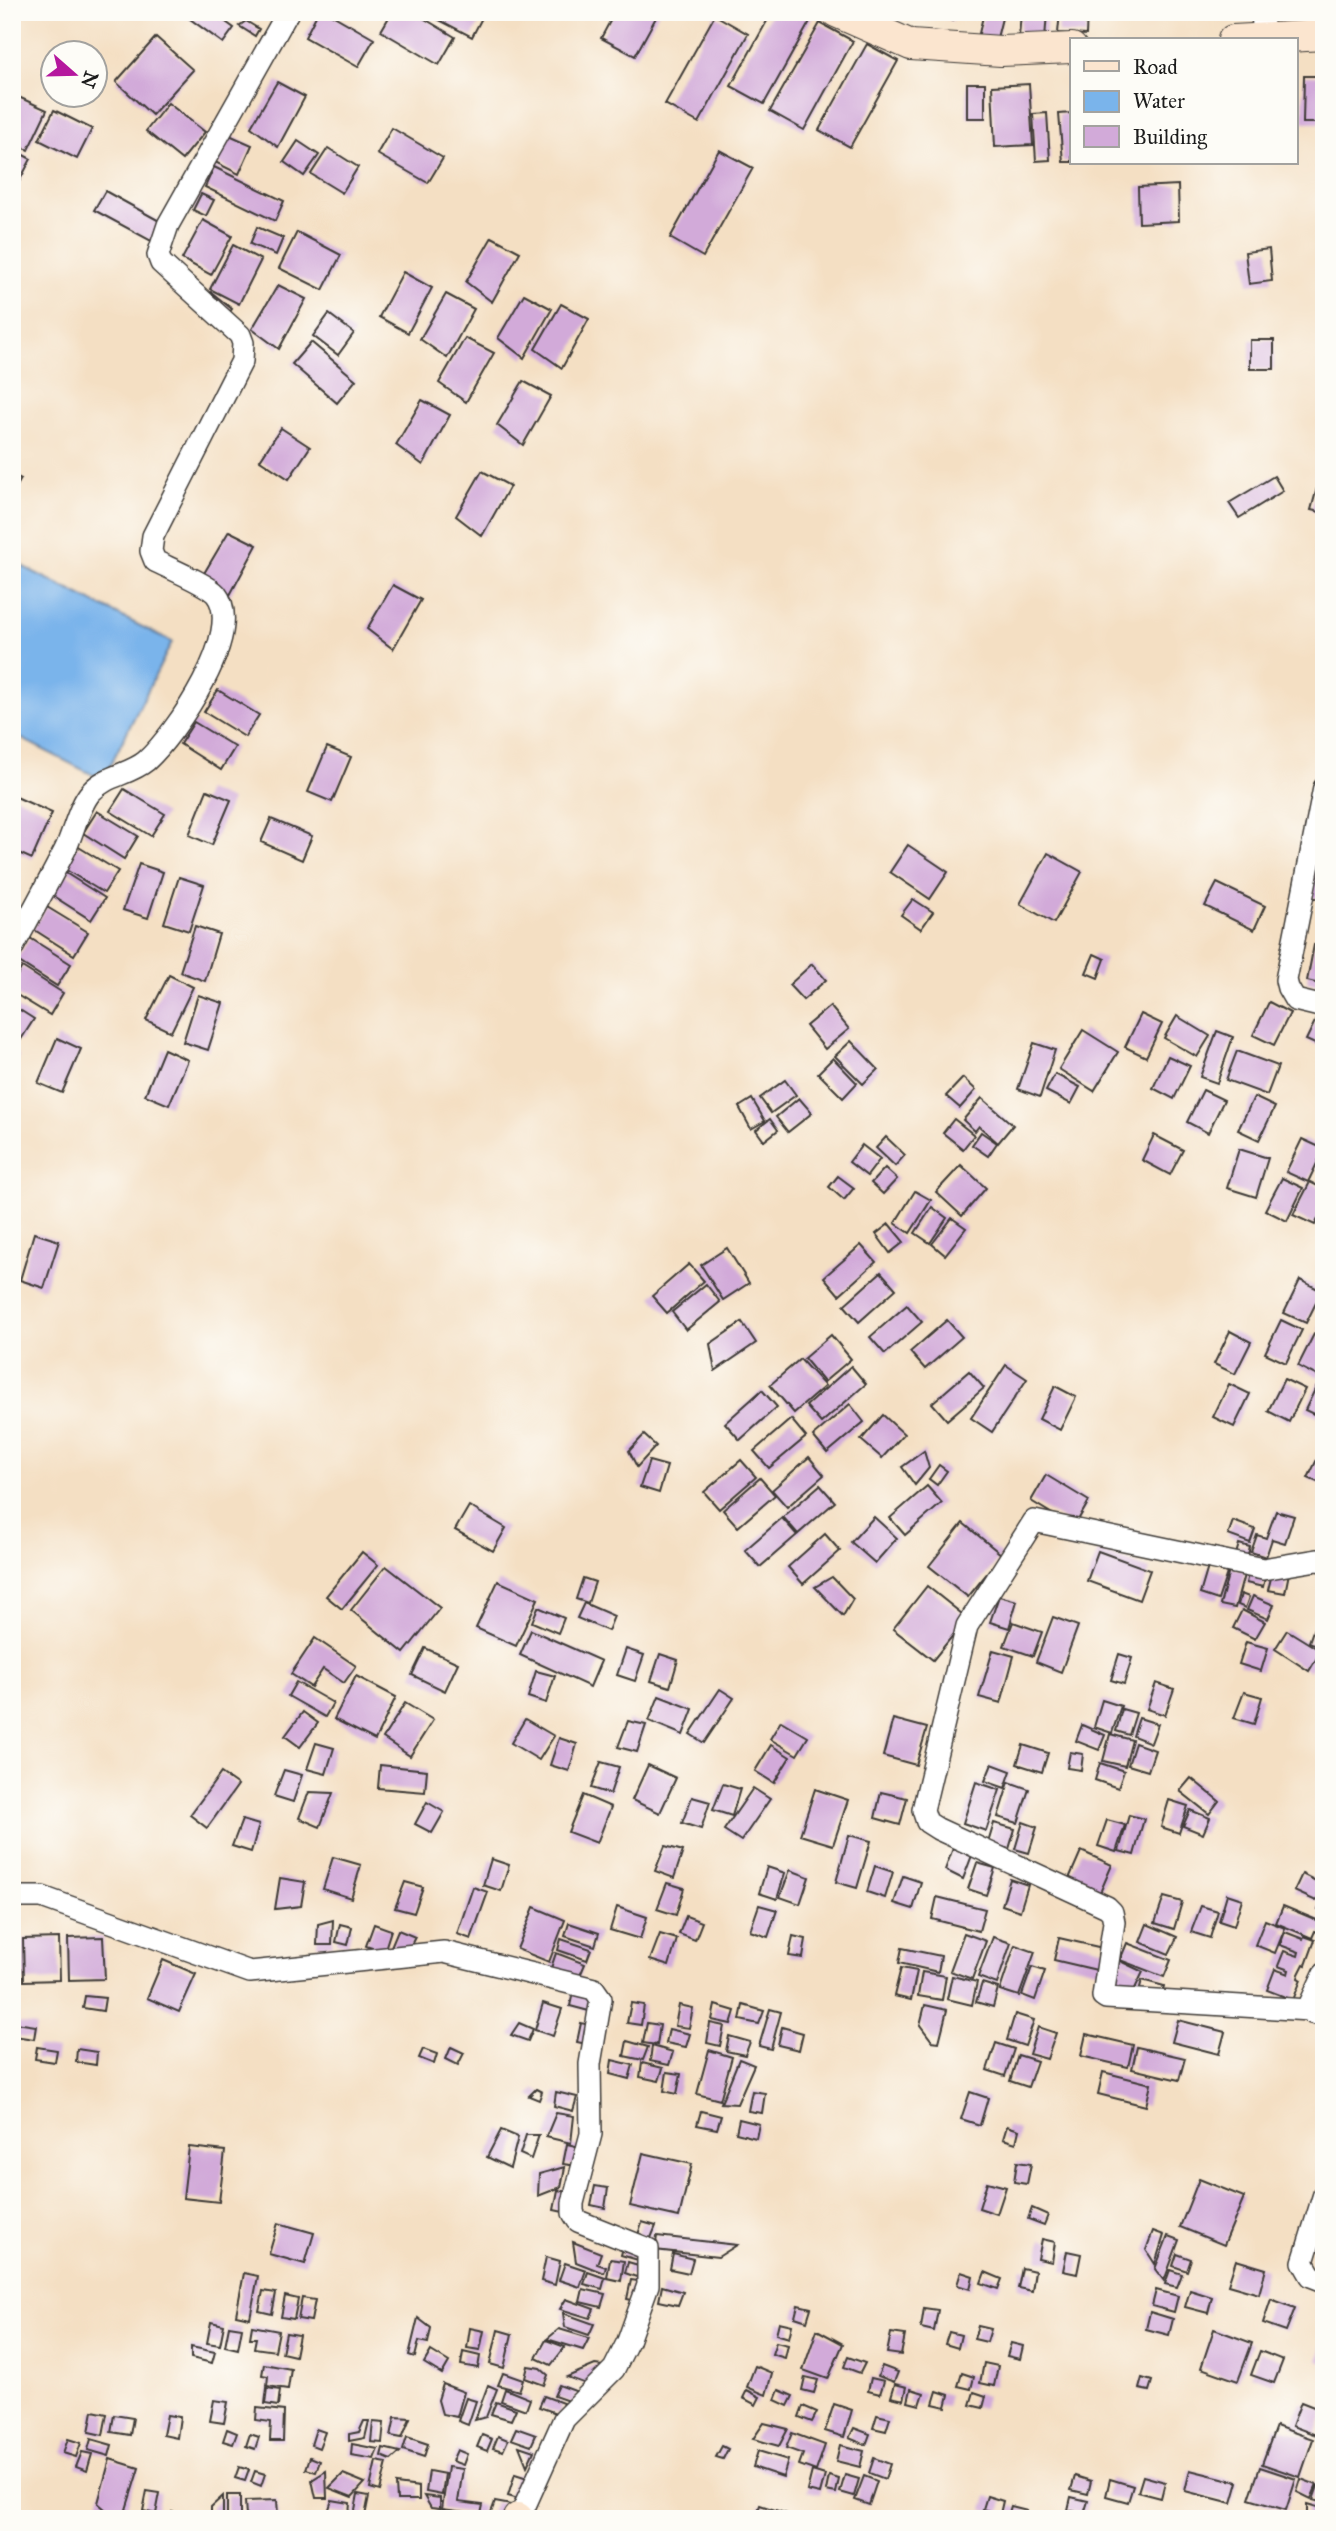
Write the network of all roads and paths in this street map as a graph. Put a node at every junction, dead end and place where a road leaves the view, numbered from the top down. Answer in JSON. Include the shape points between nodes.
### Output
{"nodes":[{"id":1,"x":288,"y":12,"type":"edge"},
{"id":2,"x":836,"y":12,"type":"edge"},
{"id":3,"x":1263,"y":26,"type":"edge"},
{"id":4,"x":1324,"y":34,"type":"edge"},
{"id":5,"x":1237,"y":38,"type":"edge"},
{"id":6,"x":1070,"y":48,"type":"edge"},
{"id":7,"x":1324,"y":788,"type":"edge"},
{"id":8,"x":12,"y":949,"type":"edge"},
{"id":9,"x":1324,"y":1007,"type":"edge"},
{"id":10,"x":1324,"y":1561,"type":"edge"},
{"id":11,"x":12,"y":1897,"type":"edge"},
{"id":12,"x":1324,"y":1974,"type":"edge"},
{"id":13,"x":1317,"y":2013,"type":"edge"},
{"id":14,"x":1324,"y":2194,"type":"edge"},
{"id":15,"x":1324,"y":2281,"type":"edge"},
{"id":16,"x":519,"y":2519,"type":"edge"}],
"edges":[{"from":1,"to":8,"type":"street","via":[[168,225],[158,255],[161,263],[240,335],[243,344],[242,361],[153,536],[150,551],[155,561],[215,593],[224,612],[222,639],[203,682],[164,742],[143,763],[105,779],[89,794]]},
{"from":2,"to":6,"type":"main road","via":[[911,45],[1001,51]]},
{"from":3,"to":4,"type":"main road"},
{"from":3,"to":5,"type":"main road"},
{"from":7,"to":9,"type":"street","via":[[1286,980],[1295,1000]]},
{"from":10,"to":13,"type":"street","via":[[1263,1569],[1034,1521],[967,1626],[923,1810],[927,1822],[938,1829],[1112,1912],[1106,1998]]},
{"from":11,"to":16,"type":"street","via":[[42,1897],[250,1972],[444,1952],[594,1989],[601,1999],[590,2064],[591,2134],[573,2213],[578,2221],[648,2249],[648,2285],[614,2369],[564,2419]]},
{"from":12,"to":13,"type":"street","via":[[1309,2006]]},
{"from":14,"to":15,"type":"street","via":[[1303,2262],[1311,2276]]}]}
